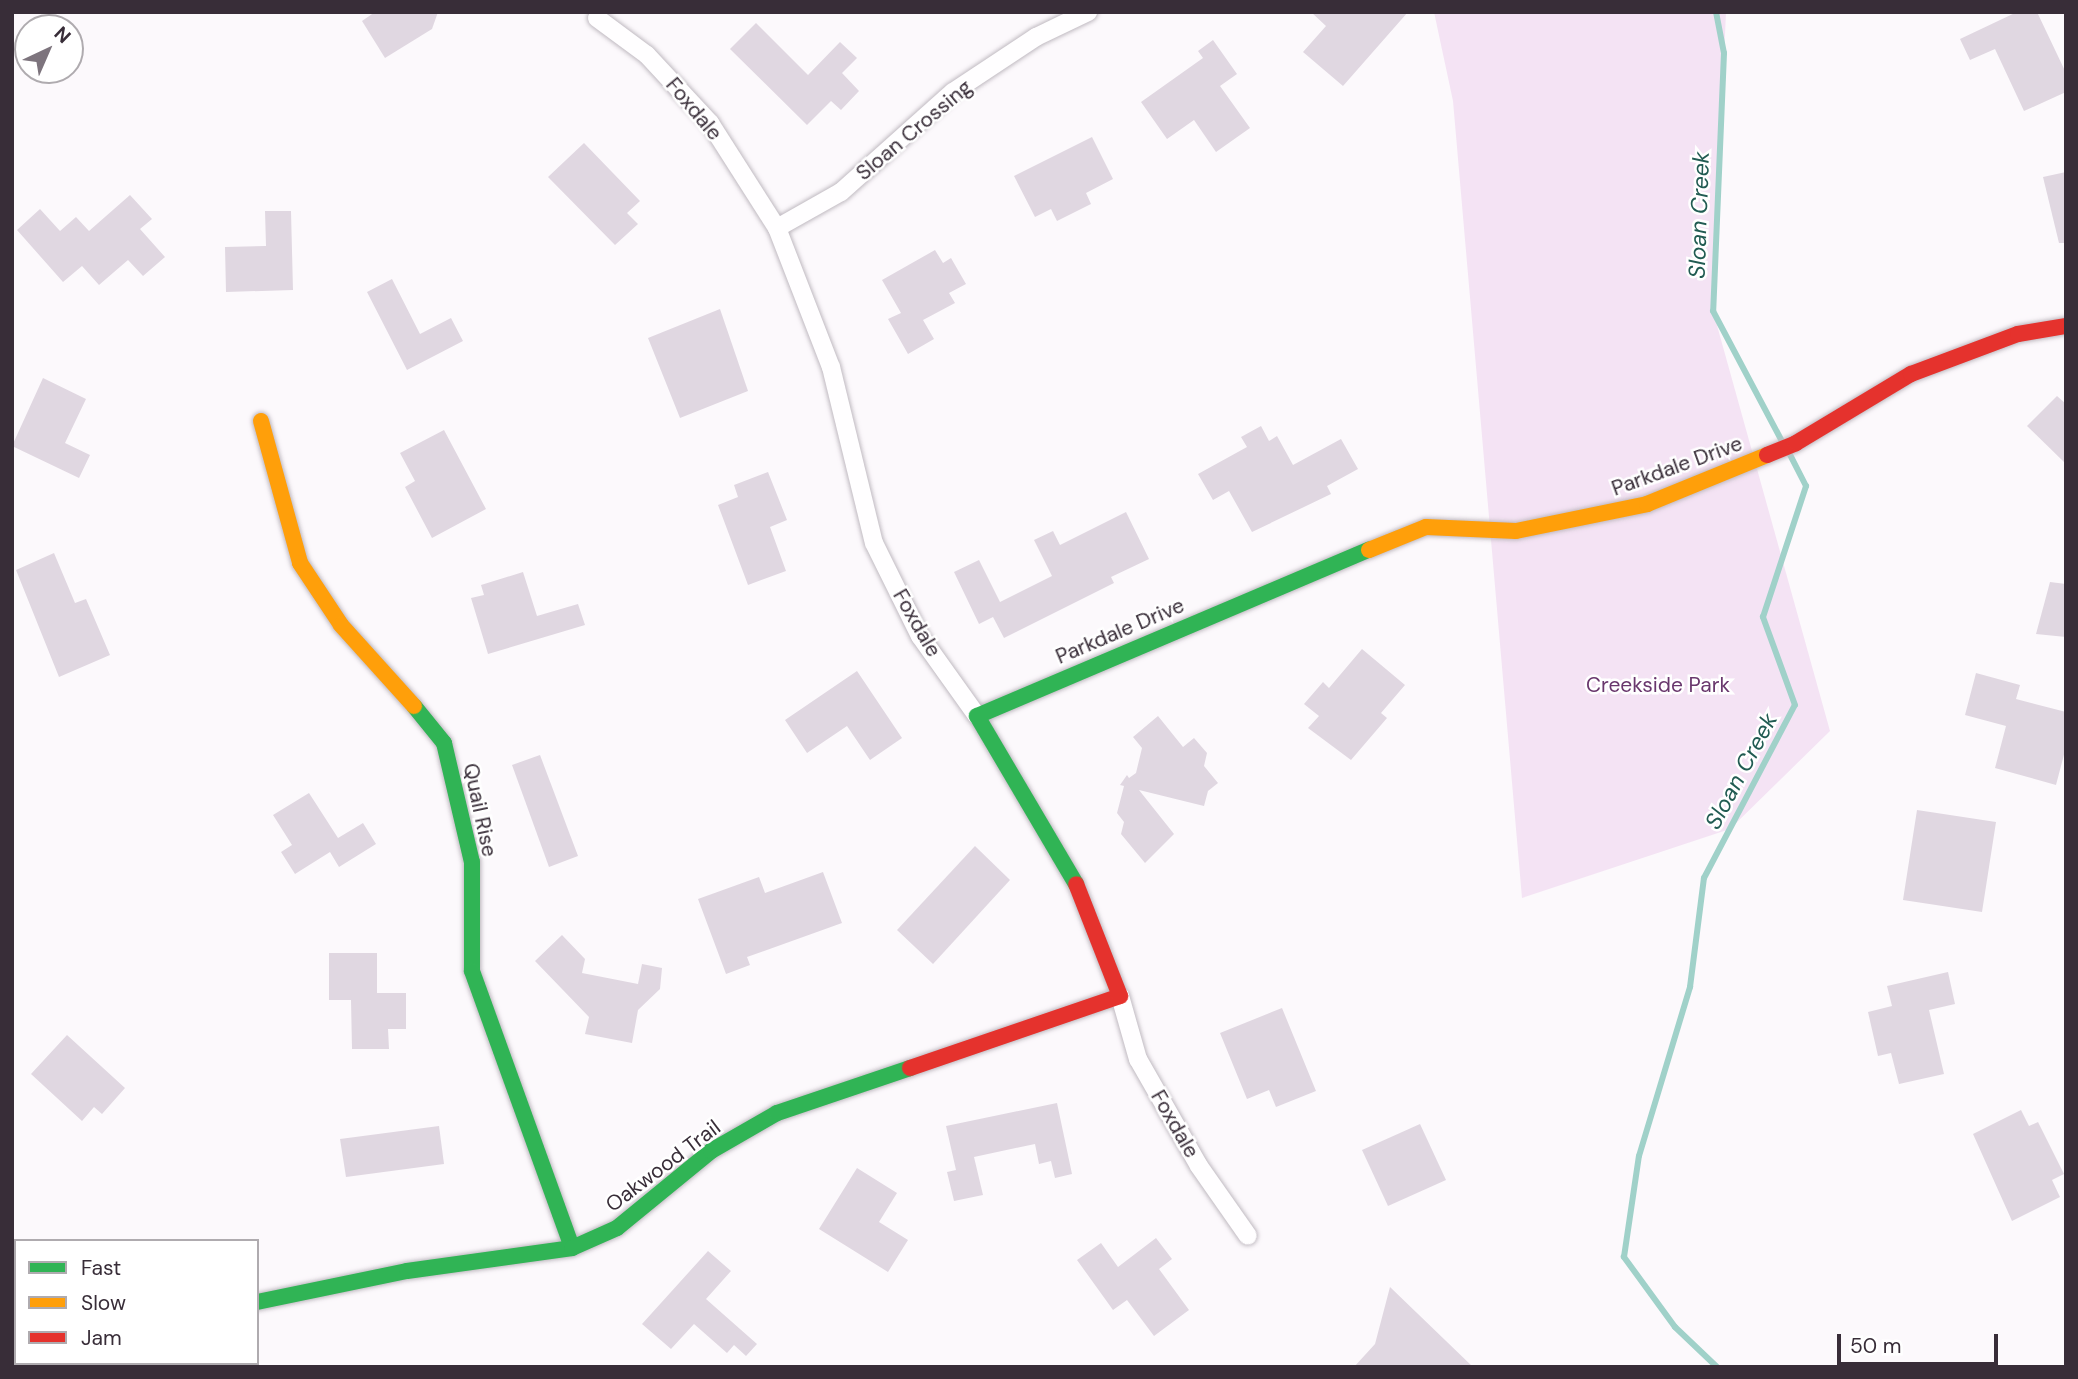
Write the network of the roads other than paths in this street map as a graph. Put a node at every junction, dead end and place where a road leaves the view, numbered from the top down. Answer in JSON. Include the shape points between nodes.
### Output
{"nodes":[{"id":1,"x":1088,"y":12,"type":"edge"},
{"id":2,"x":597,"y":18,"type":"dead end"},
{"id":3,"x":777,"y":228,"type":"junction"},
{"id":4,"x":2066,"y":326,"type":"edge"},
{"id":5,"x":261,"y":421,"type":"dead end"},
{"id":6,"x":977,"y":716,"type":"junction"},
{"id":7,"x":1120,"y":996,"type":"junction"},
{"id":8,"x":1248,"y":1236,"type":"dead end"},
{"id":9,"x":572,"y":1248,"type":"junction"},
{"id":10,"x":259,"y":1302,"type":"edge"}],
"edges":[{"from":1,"to":3,"type":"street","name":"Sloan Crossing","via":[[1036,37],[953,92],[841,192]]},
{"from":2,"to":3,"type":"street","name":"Foxdale","via":[[648,55],[710,123]]},
{"from":3,"to":6,"type":"street","name":"Foxdale","via":[[831,367],[874,543],[920,636]]},
{"from":4,"to":6,"type":"street","name":"Parkdale Drive","via":[[2018,334],[1911,374],[1796,443],[1647,504],[1554,527],[1516,531],[1426,527]]},
{"from":5,"to":9,"type":"street","name":"Quail Rise","via":[[300,563],[341,625],[396,681],[444,743],[472,862],[472,971]]},
{"from":6,"to":7,"type":"street","name":"Foxdale","via":[[1064,856]]},
{"from":7,"to":8,"type":"street","name":"Foxdale","via":[[1138,1059],[1199,1166]]},
{"from":7,"to":9,"type":"street","name":"Oakwood Trail","via":[[777,1114],[711,1151],[617,1228]]},
{"from":9,"to":10,"type":"street","name":"Oakwood Trail","via":[[407,1271]]}]}
